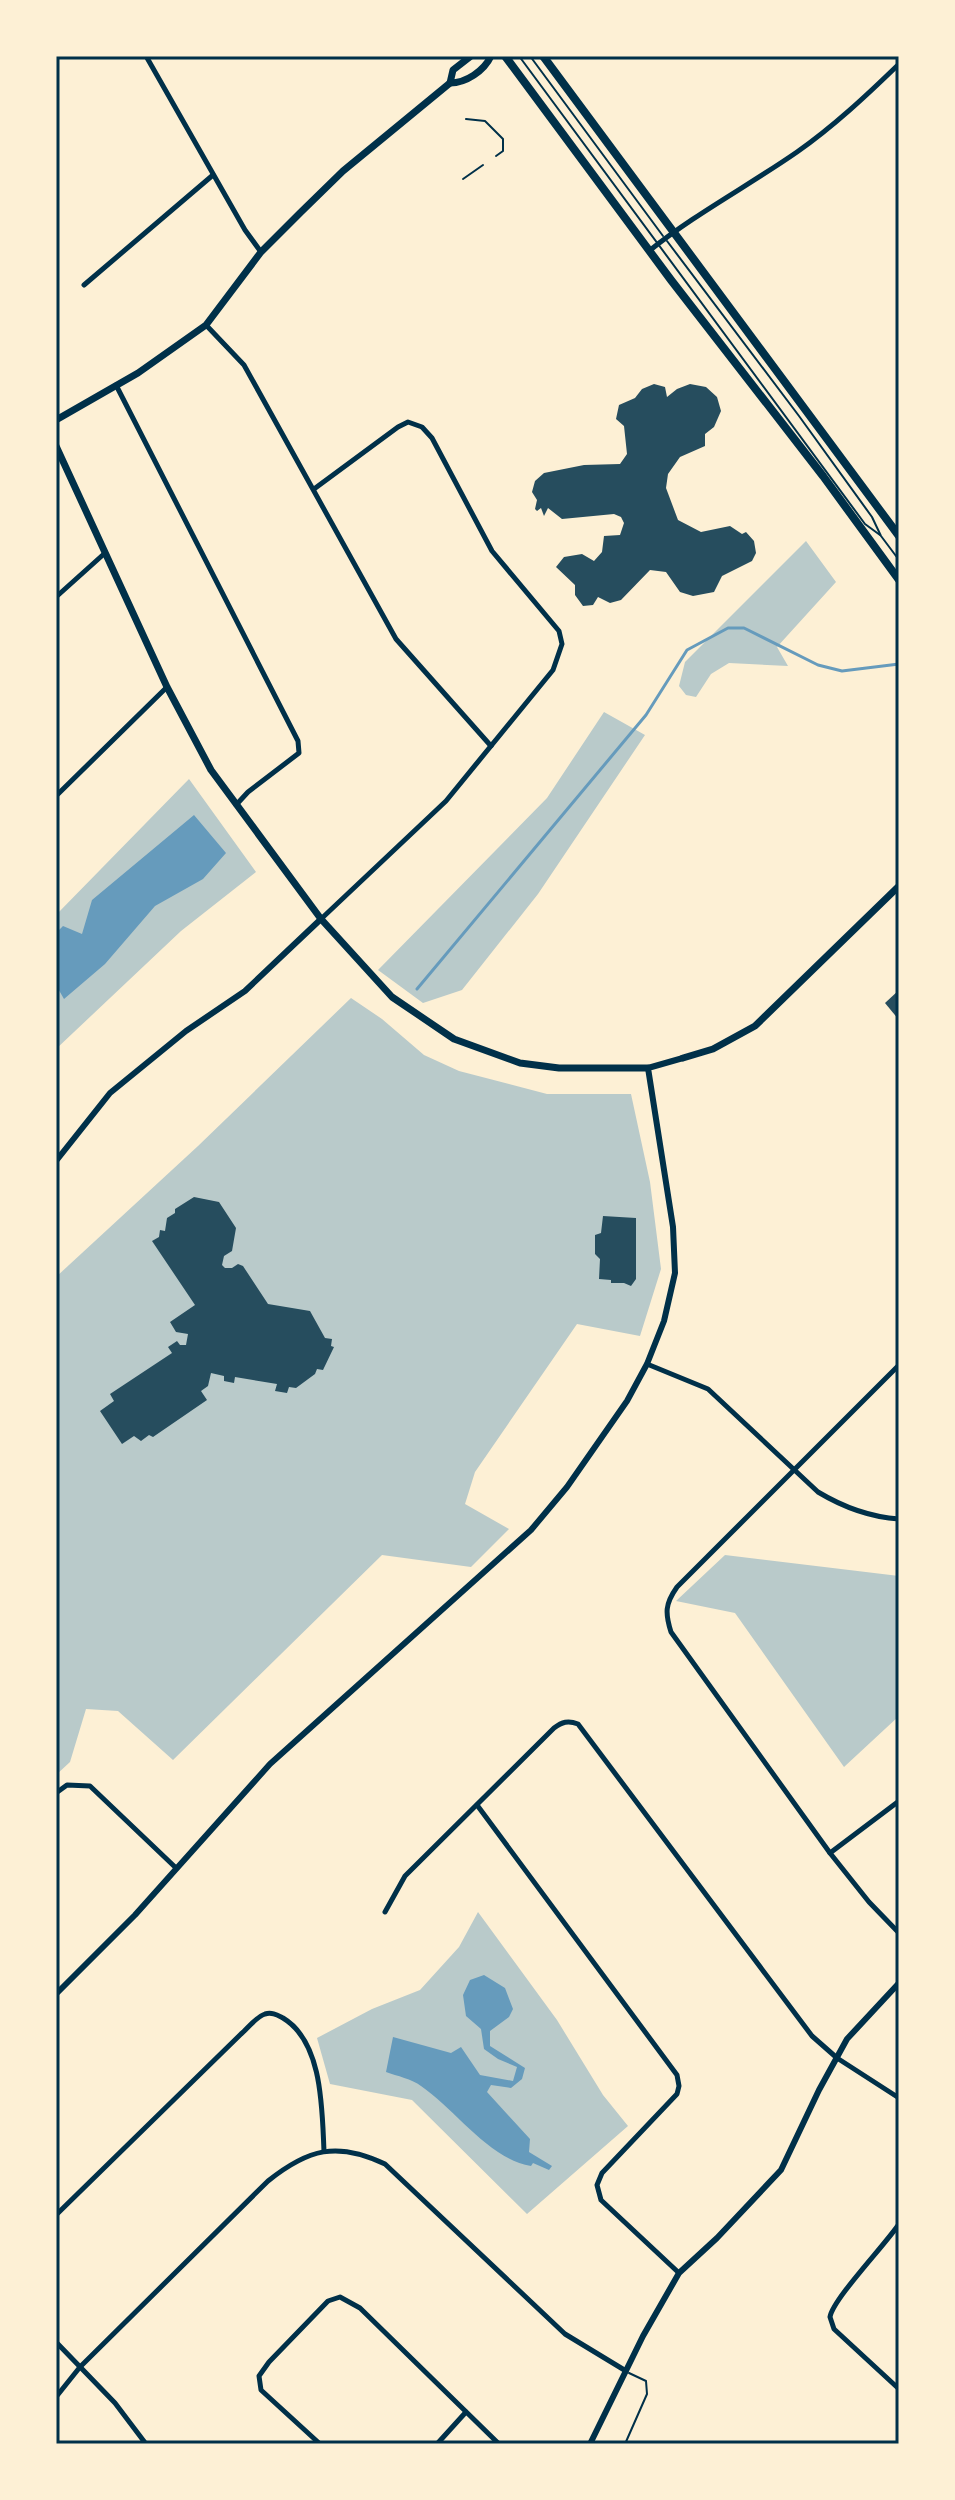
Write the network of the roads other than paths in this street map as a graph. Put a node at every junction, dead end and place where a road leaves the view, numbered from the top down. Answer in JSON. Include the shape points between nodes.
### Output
{"nodes":[{"id":1,"x":146,"y":56,"type":"edge"},
{"id":2,"x":471,"y":56,"type":"edge"},
{"id":3,"x":491,"y":56,"type":"edge"},
{"id":4,"x":505,"y":56,"type":"edge"},
{"id":5,"x":519,"y":56,"type":"edge"},
{"id":6,"x":530,"y":56,"type":"edge"},
{"id":7,"x":543,"y":56,"type":"edge"},
{"id":8,"x":899,"y":64,"type":"edge"},
{"id":9,"x":450,"y":83,"type":"junction"},
{"id":10,"x":466,"y":119,"type":"dead end"},
{"id":11,"x":496,"y":156,"type":"dead end"},
{"id":12,"x":483,"y":165,"type":"dead end"},
{"id":13,"x":213,"y":175,"type":"junction"},
{"id":14,"x":463,"y":179,"type":"dead end"},
{"id":15,"x":668,"y":235,"type":"junction"},
{"id":16,"x":658,"y":244,"type":"junction"},
{"id":17,"x":649,"y":251,"type":"junction"},
{"id":18,"x":261,"y":252,"type":"junction"},
{"id":19,"x":84,"y":285,"type":"dead end"},
{"id":20,"x":206,"y":325,"type":"junction"},
{"id":21,"x":116,"y":385,"type":"junction"},
{"id":22,"x":56,"y":420,"type":"edge"},
{"id":23,"x":56,"y":446,"type":"edge"},
{"id":24,"x":314,"y":489,"type":"junction"},
{"id":25,"x":881,"y":536,"type":"junction"},
{"id":26,"x":899,"y":536,"type":"edge"},
{"id":27,"x":105,"y":553,"type":"junction"},
{"id":28,"x":899,"y":560,"type":"edge"},
{"id":29,"x":899,"y":580,"type":"edge"},
{"id":30,"x":56,"y":597,"type":"edge"},
{"id":31,"x":167,"y":687,"type":"junction"},
{"id":32,"x":491,"y":746,"type":"junction"},
{"id":33,"x":56,"y":796,"type":"edge"},
{"id":34,"x":236,"y":805,"type":"junction"},
{"id":35,"x":899,"y":886,"type":"edge"},
{"id":36,"x":321,"y":919,"type":"junction"},
{"id":37,"x":683,"y":1058,"type":"joint"},
{"id":38,"x":648,"y":1068,"type":"junction"},
{"id":39,"x":56,"y":1161,"type":"edge"},
{"id":40,"x":647,"y":1364,"type":"junction"},
{"id":41,"x":899,"y":1365,"type":"edge"},
{"id":42,"x":793,"y":1470,"type":"junction"},
{"id":43,"x":899,"y":1519,"type":"edge"},
{"id":44,"x":56,"y":1793,"type":"edge"},
{"id":45,"x":899,"y":1801,"type":"edge"},
{"id":46,"x":477,"y":1805,"type":"junction"},
{"id":47,"x":830,"y":1853,"type":"junction"},
{"id":48,"x":175,"y":1867,"type":"junction"},
{"id":49,"x":385,"y":1912,"type":"dead end"},
{"id":50,"x":899,"y":1933,"type":"edge"},
{"id":51,"x":899,"y":1983,"type":"edge"},
{"id":52,"x":56,"y":1994,"type":"edge"},
{"id":53,"x":837,"y":2058,"type":"junction"},
{"id":54,"x":899,"y":2098,"type":"edge"},
{"id":55,"x":324,"y":2151,"type":"junction"},
{"id":56,"x":56,"y":2215,"type":"edge"},
{"id":57,"x":899,"y":2224,"type":"edge"},
{"id":58,"x":679,"y":2273,"type":"junction"},
{"id":59,"x":56,"y":2342,"type":"edge"},
{"id":60,"x":80,"y":2367,"type":"junction"},
{"id":61,"x":626,"y":2371,"type":"junction"},
{"id":62,"x":899,"y":2389,"type":"edge"},
{"id":63,"x":56,"y":2397,"type":"edge"},
{"id":64,"x":466,"y":2412,"type":"junction"},
{"id":65,"x":146,"y":2444,"type":"edge"},
{"id":66,"x":320,"y":2444,"type":"edge"},
{"id":67,"x":437,"y":2444,"type":"edge"},
{"id":68,"x":499,"y":2444,"type":"edge"},
{"id":69,"x":590,"y":2444,"type":"edge"},
{"id":70,"x":625,"y":2444,"type":"edge"}],
"edges":[{"from":1,"to":13,"type":"street"},
{"from":2,"to":9,"type":"main road","via":[[453,70]]},
{"from":3,"to":9,"type":"main road","via":[[463,83]]},
{"from":4,"to":17,"type":"main road"},
{"from":5,"to":16,"type":"lane"},
{"from":6,"to":15,"type":"lane"},
{"from":7,"to":15,"type":"main road"},
{"from":8,"to":15,"type":"street","via":[[857,106],[798,152]]},
{"from":9,"to":18,"type":"main road","via":[[343,171]]},
{"from":10,"to":11,"type":"lane","via":[[485,121],[503,139],[503,151]]},
{"from":12,"to":14,"type":"lane"},
{"from":13,"to":18,"type":"street"},
{"from":13,"to":19,"type":"street"},
{"from":15,"to":16,"type":"street"},
{"from":15,"to":25,"type":"lane"},
{"from":15,"to":26,"type":"main road"},
{"from":16,"to":17,"type":"street"},
{"from":16,"to":25,"type":"lane","via":[[865,524]]},
{"from":17,"to":29,"type":"main road"},
{"from":18,"to":20,"type":"main road"},
{"from":20,"to":21,"type":"main road"},
{"from":20,"to":24,"type":"street","via":[[244,365]]},
{"from":21,"to":22,"type":"main road"},
{"from":21,"to":34,"type":"street","via":[[298,741],[299,753]]},
{"from":23,"to":27,"type":"main road"},
{"from":24,"to":32,"type":"street","via":[[396,639]]},
{"from":24,"to":32,"type":"street","via":[[408,422],[432,438],[492,551],[559,631],[562,644],[553,670]]},
{"from":25,"to":28,"type":"lane"},
{"from":27,"to":30,"type":"street"},
{"from":27,"to":31,"type":"main road"},
{"from":31,"to":33,"type":"street"},
{"from":31,"to":34,"type":"main road"},
{"from":32,"to":36,"type":"street","via":[[446,801]]},
{"from":34,"to":36,"type":"main road"},
{"from":35,"to":37,"type":"main road","via":[[755,1026]]},
{"from":36,"to":38,"type":"main road","via":[[392,997],[454,1039],[520,1063]]},
{"from":36,"to":39,"type":"street","via":[[245,991],[110,1093]]},
{"from":37,"to":38,"type":"street"},
{"from":38,"to":40,"type":"street","via":[[673,1227],[675,1273]]},
{"from":40,"to":42,"type":"street","via":[[708,1389]]},
{"from":40,"to":48,"type":"street","via":[[600,1443],[531,1530],[270,1764]]},
{"from":41,"to":42,"type":"street"},
{"from":42,"to":43,"type":"street","via":[[838,1504]]},
{"from":42,"to":47,"type":"street","via":[[677,1587],[665,1614],[671,1632]]},
{"from":44,"to":48,"type":"street","via":[[67,1785],[90,1786]]},
{"from":45,"to":47,"type":"street"},
{"from":46,"to":49,"type":"street","via":[[405,1876]]},
{"from":46,"to":53,"type":"street","via":[[561,1722],[578,1724],[780,1997]]},
{"from":46,"to":58,"type":"street","via":[[677,2075],[677,2094],[602,2173],[597,2185],[601,2200]]},
{"from":47,"to":50,"type":"street"},
{"from":48,"to":52,"type":"street"},
{"from":51,"to":53,"type":"street","via":[[847,2039]]},
{"from":53,"to":54,"type":"street"},
{"from":53,"to":58,"type":"street","via":[[781,2170]]},
{"from":55,"to":56,"type":"street","via":[[310,2051],[289,2022],[265,2015]]},
{"from":55,"to":60,"type":"street","via":[[292,2162],[268,2181]]},
{"from":55,"to":61,"type":"street","via":[[362,2153],[385,2164],[565,2334]]},
{"from":57,"to":62,"type":"street","via":[[835,2303],[830,2317],[834,2329]]},
{"from":58,"to":61,"type":"street"},
{"from":59,"to":60,"type":"street"},
{"from":60,"to":63,"type":"street"},
{"from":60,"to":65,"type":"street"},
{"from":61,"to":69,"type":"street"},
{"from":61,"to":70,"type":"lane","via":[[646,2381],[647,2394]]},
{"from":64,"to":66,"type":"street","via":[[360,2308],[336,2298],[259,2376],[261,2390]]},
{"from":64,"to":67,"type":"street"},
{"from":64,"to":68,"type":"street"}]}
